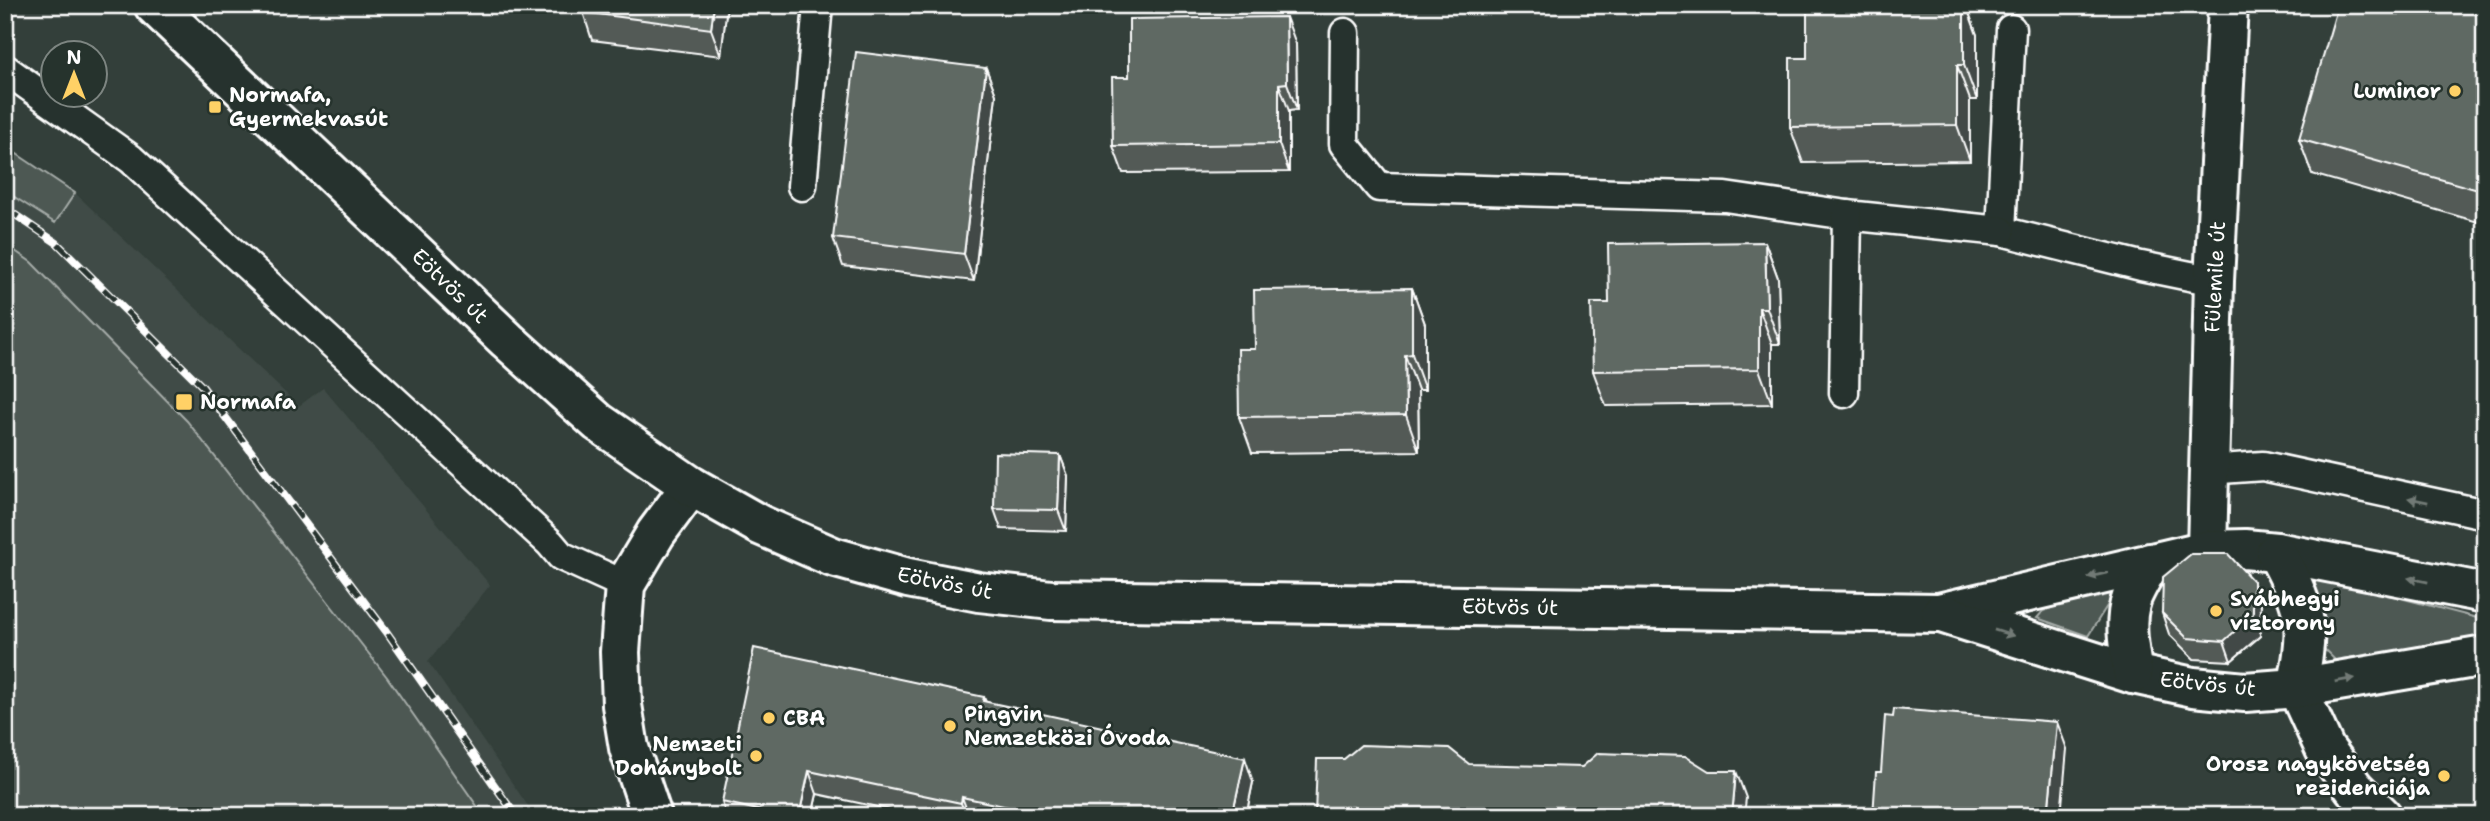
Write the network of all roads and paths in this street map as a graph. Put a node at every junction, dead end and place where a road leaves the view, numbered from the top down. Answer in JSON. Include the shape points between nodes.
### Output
{"nodes":[{"id":1,"x":154,"y":5,"type":"edge"},
{"id":2,"x":818,"y":5,"type":"edge"},
{"id":3,"x":2228,"y":5,"type":"edge"},
{"id":4,"x":2011,"y":29,"type":"dead end"},
{"id":5,"x":1345,"y":33,"type":"dead end"},
{"id":6,"x":5,"y":69,"type":"edge"},
{"id":7,"x":802,"y":186,"type":"dead end"},
{"id":8,"x":1847,"y":215,"type":"junction"},
{"id":9,"x":2001,"y":231,"type":"junction"},
{"id":10,"x":2214,"y":281,"type":"junction"},
{"id":11,"x":1844,"y":393,"type":"dead end"},
{"id":12,"x":2207,"y":470,"type":"junction"},
{"id":13,"x":691,"y":486,"type":"junction"},
{"id":14,"x":2485,"y":514,"type":"edge"},
{"id":15,"x":2207,"y":550,"type":"junction"},
{"id":16,"x":2276,"y":552,"type":"junction"},
{"id":17,"x":2150,"y":563,"type":"junction"},
{"id":18,"x":625,"y":585,"type":"junction"},
{"id":19,"x":2485,"y":593,"type":"edge"},
{"id":20,"x":1939,"y":613,"type":"junction"},
{"id":21,"x":2485,"y":656,"type":"edge"},
{"id":22,"x":2133,"y":674,"type":"junction"},
{"id":23,"x":2297,"y":688,"type":"junction"},
{"id":24,"x":652,"y":816,"type":"edge"},
{"id":25,"x":2382,"y":816,"type":"edge"}],
"edges":[{"from":1,"to":13,"type":"street","name":"Eötvös út","via":[[598,422]]},
{"from":2,"to":7,"type":"lane"},
{"from":3,"to":10,"type":"street","name":"Fülemile út"},
{"from":4,"to":9,"type":"lane"},
{"from":5,"to":8,"type":"lane","via":[[1343,144],[1379,187],[1725,197]]},
{"from":6,"to":18,"type":"lane","via":[[131,159],[561,556]]},
{"from":8,"to":9,"type":"lane"},
{"from":8,"to":11,"type":"lane"},
{"from":9,"to":10,"type":"lane"},
{"from":10,"to":12,"type":"street","name":"Fülemile út"},
{"from":14,"to":12,"type":"lane","one_way":true,"via":[[2263,466]]},
{"from":12,"to":15,"type":"street","name":"Fülemile út"},
{"from":13,"to":18,"type":"street"},
{"from":13,"to":20,"type":"street","name":"Eötvös út","via":[[760,525],[833,557],[908,578],[1051,600]]},
{"from":15,"to":16,"type":"street","name":"Eötvös út"},
{"from":15,"to":17,"type":"street","name":"Eötvös út"},
{"from":19,"to":16,"type":"street","name":"Eötvös út","one_way":true},
{"from":16,"to":23,"type":"street","via":[[2289,575],[2304,622]]},
{"from":17,"to":20,"type":"street","name":"Eötvös út","one_way":true},
{"from":17,"to":22,"type":"street","via":[[2129,616]]},
{"from":18,"to":24,"type":"street","via":[[622,705],[629,748]]},
{"from":20,"to":22,"type":"street","name":"Eötvös út","one_way":true},
{"from":23,"to":21,"type":"street","name":"Eötvös út","one_way":true},
{"from":22,"to":23,"type":"street","name":"Eötvös út","via":[[2245,692]]},
{"from":23,"to":25,"type":"street","via":[[2325,749]]}]}
